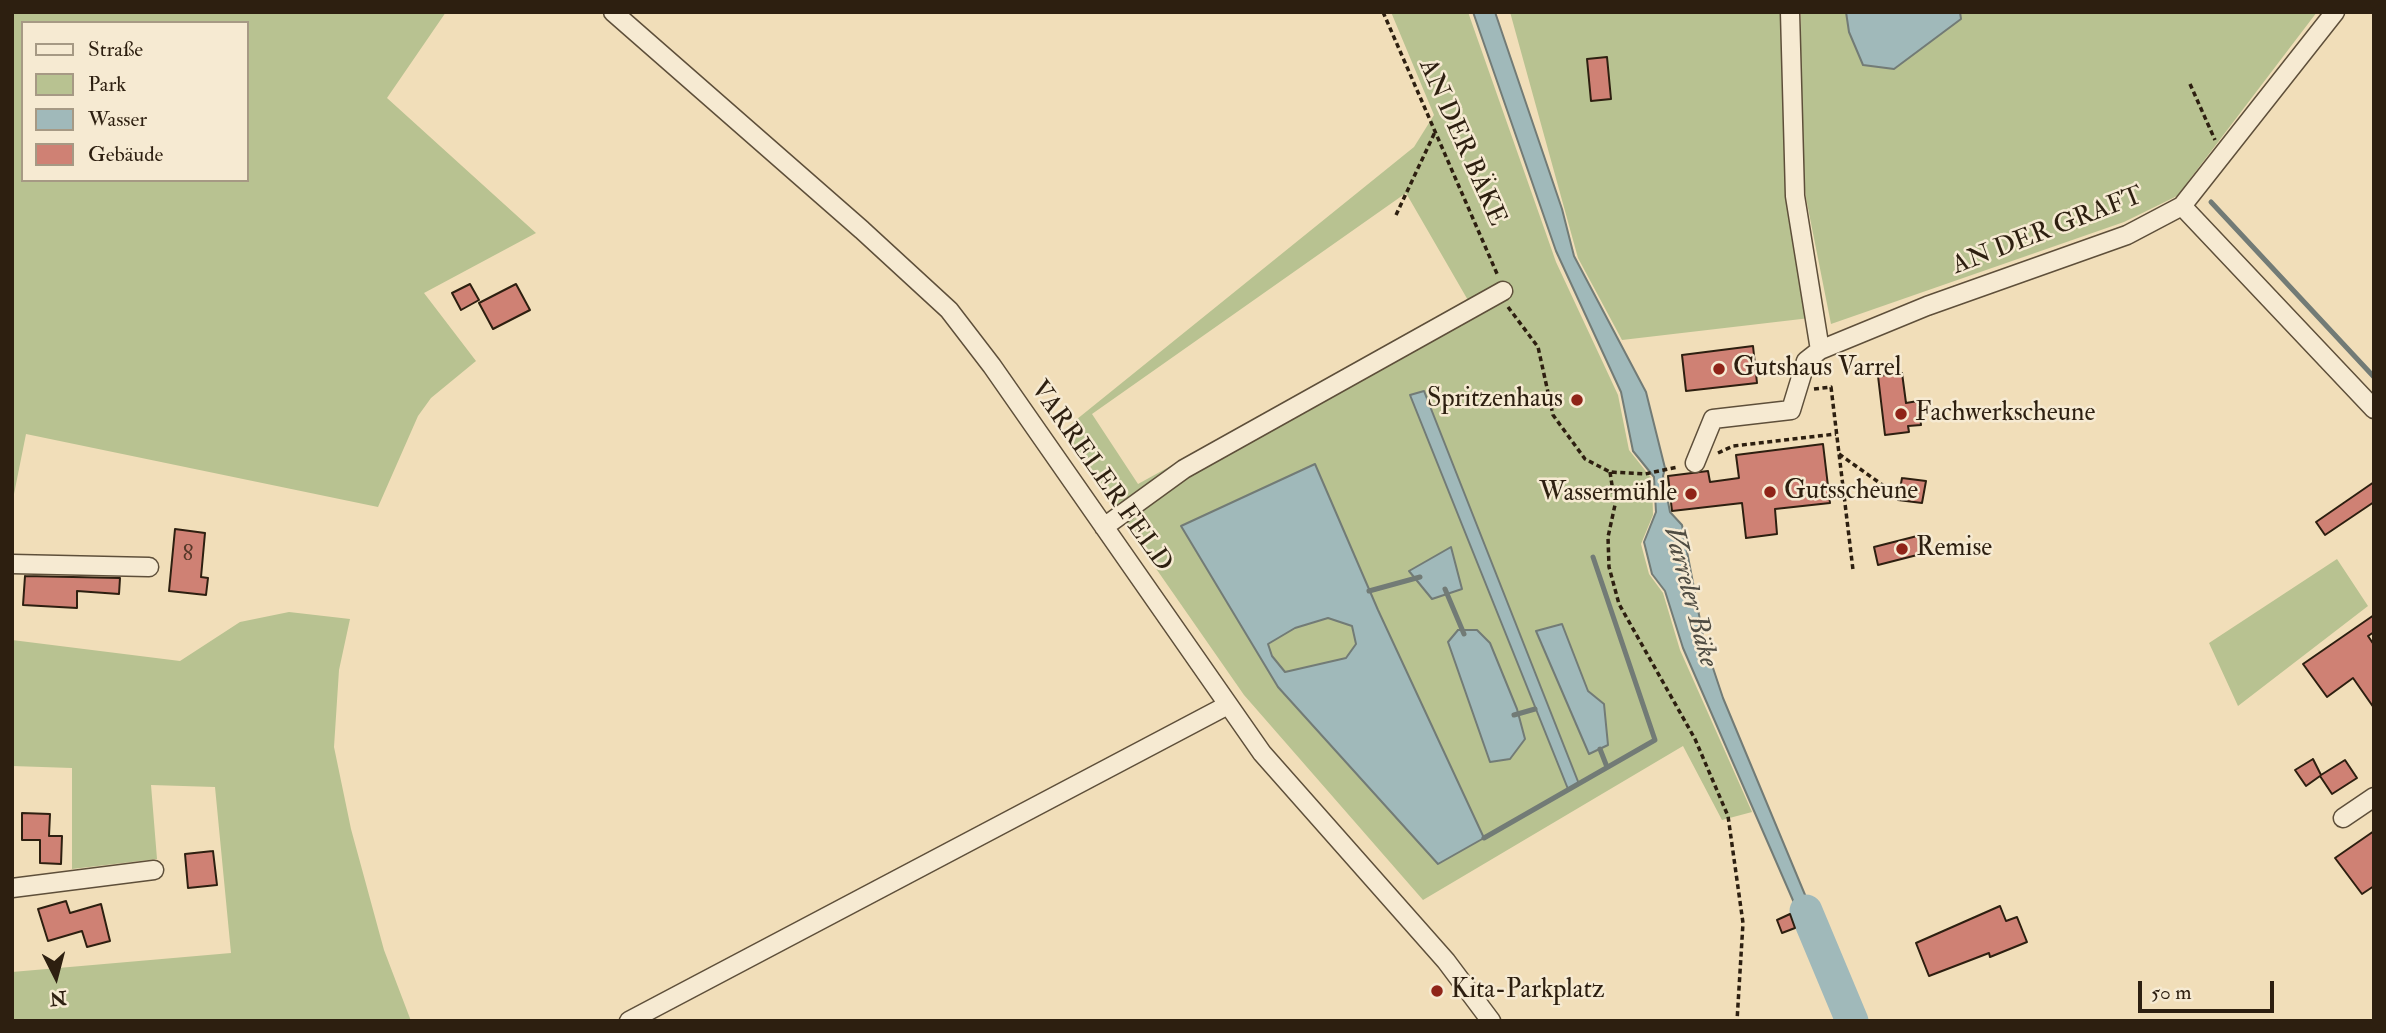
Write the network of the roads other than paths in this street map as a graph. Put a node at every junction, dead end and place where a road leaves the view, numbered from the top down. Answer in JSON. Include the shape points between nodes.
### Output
{"nodes":[{"id":1,"x":614,"y":12,"type":"edge"},
{"id":2,"x":1790,"y":12,"type":"edge"},
{"id":3,"x":2335,"y":12,"type":"edge"},
{"id":4,"x":2182,"y":206,"type":"junction"},
{"id":5,"x":1503,"y":291,"type":"road end"},
{"id":6,"x":1820,"y":350,"type":"junction"},
{"id":7,"x":2374,"y":409,"type":"edge"},
{"id":8,"x":1695,"y":463,"type":"road end"},
{"id":9,"x":1104,"y":527,"type":"junction"},
{"id":10,"x":12,"y":564,"type":"edge"},
{"id":11,"x":149,"y":567,"type":"dead end"},
{"id":12,"x":1226,"y":706,"type":"junction"},
{"id":13,"x":2374,"y":797,"type":"edge"},
{"id":14,"x":2343,"y":818,"type":"dead end"},
{"id":15,"x":154,"y":870,"type":"dead end"},
{"id":16,"x":12,"y":888,"type":"edge"},
{"id":17,"x":629,"y":1021,"type":"edge"},
{"id":18,"x":1491,"y":1021,"type":"edge"}],
"edges":[{"from":1,"to":9,"type":"street","name":"VARRELER FELD","via":[[949,310]]},
{"from":2,"to":6,"type":"street","via":[[1795,196]]},
{"from":3,"to":4,"type":"street"},
{"from":4,"to":6,"type":"street","name":"AN DER GRAFT","via":[[2127,235],[1927,306]]},
{"from":4,"to":7,"type":"street","name":"AN DER GRAFT"},
{"from":5,"to":9,"type":"street","via":[[1184,469]]},
{"from":6,"to":8,"type":"street","via":[[1805,361],[1791,410],[1713,419]]},
{"from":9,"to":12,"type":"street","name":"VARRELER FELD"},
{"from":10,"to":11,"type":"street"},
{"from":12,"to":17,"type":"street"},
{"from":12,"to":18,"type":"street","name":"VARRELER FELD","via":[[1304,803],[1446,961]]},
{"from":13,"to":14,"type":"street"},
{"from":15,"to":16,"type":"street"}]}
